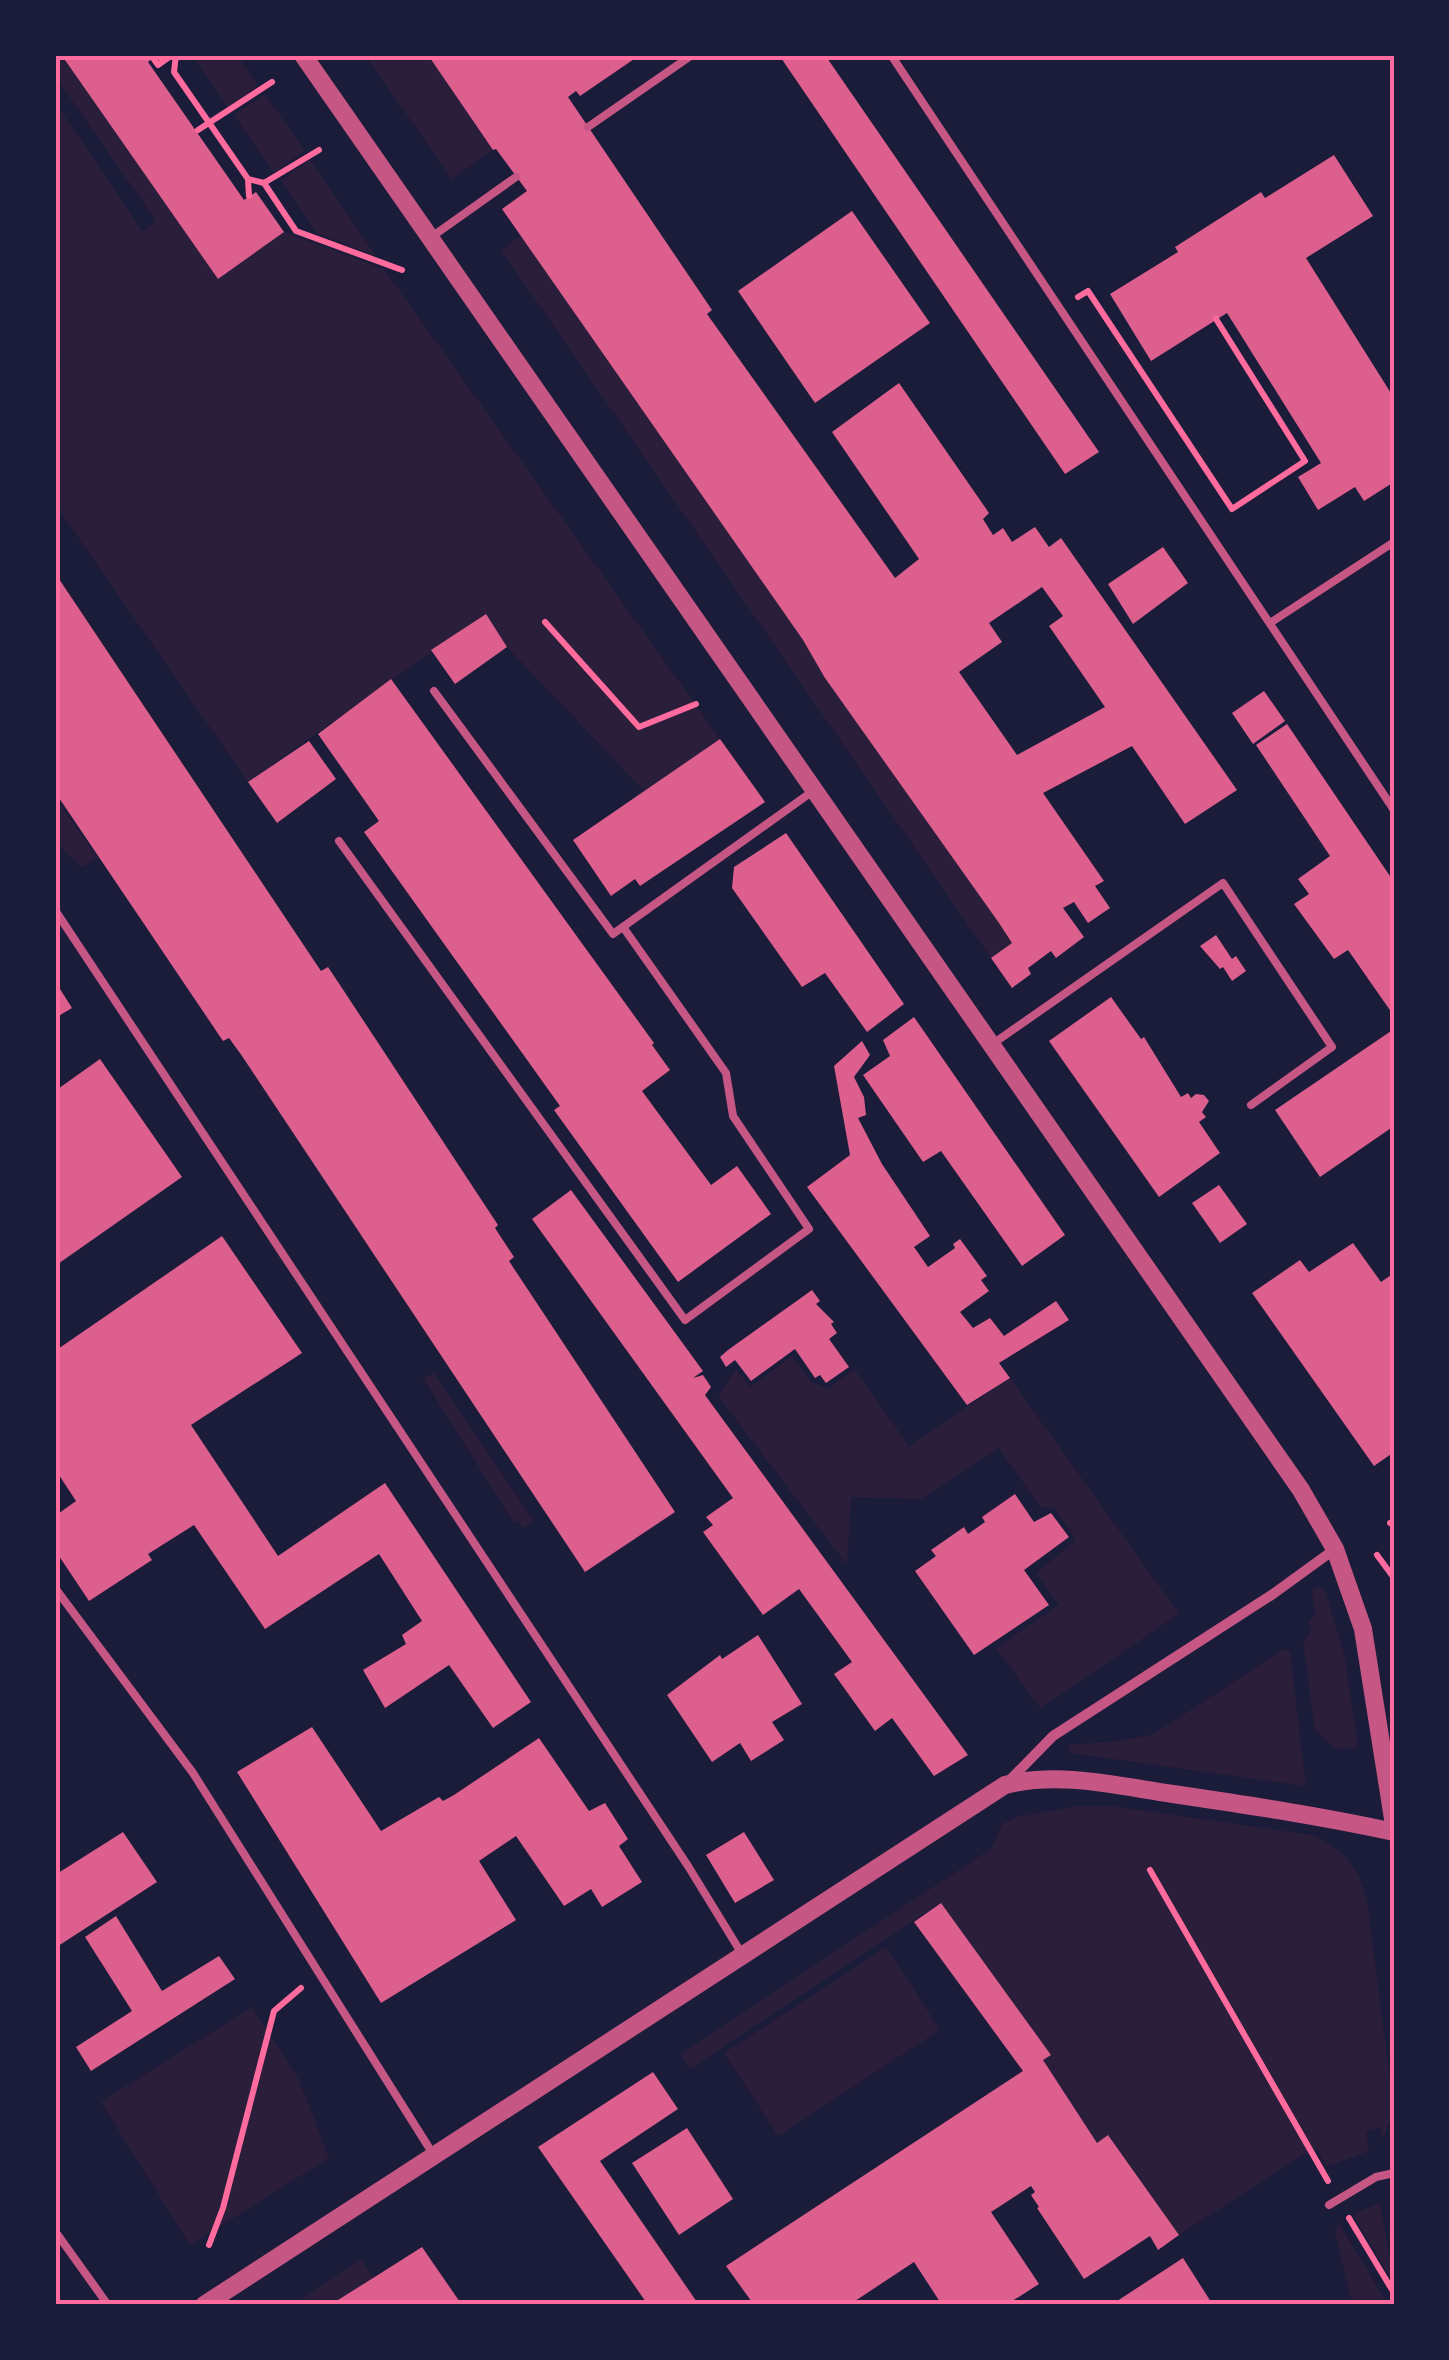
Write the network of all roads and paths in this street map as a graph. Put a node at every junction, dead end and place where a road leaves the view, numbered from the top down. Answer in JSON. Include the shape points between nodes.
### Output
{"nodes":[{"id":1,"x":174,"y":55,"type":"edge"},
{"id":2,"x":303,"y":55,"type":"edge"},
{"id":3,"x":692,"y":55,"type":"edge"},
{"id":4,"x":891,"y":55,"type":"edge"},
{"id":5,"x":153,"y":58,"type":"dead end"},
{"id":6,"x":272,"y":82,"type":"dead end"},
{"id":7,"x":210,"y":124,"type":"junction"},
{"id":8,"x":588,"y":127,"type":"dead end"},
{"id":9,"x":198,"y":130,"type":"dead end"},
{"id":10,"x":319,"y":150,"type":"dead end"},
{"id":11,"x":516,"y":177,"type":"dead end"},
{"id":12,"x":248,"y":179,"type":"junction"},
{"id":13,"x":264,"y":183,"type":"junction"},
{"id":14,"x":250,"y":196,"type":"dead end"},
{"id":15,"x":430,"y":238,"type":"junction"},
{"id":16,"x":402,"y":270,"type":"dead end"},
{"id":17,"x":1060,"y":308,"type":"junction"},
{"id":18,"x":1216,"y":320,"type":"dead end"},
{"id":19,"x":1394,"y":542,"type":"edge"},
{"id":20,"x":545,"y":622,"type":"dead end"},
{"id":21,"x":1270,"y":623,"type":"junction"},
{"id":22,"x":434,"y":691,"type":"dead end"},
{"id":23,"x":696,"y":704,"type":"dead end"},
{"id":24,"x":813,"y":791,"type":"junction"},
{"id":25,"x":1394,"y":810,"type":"edge"},
{"id":26,"x":339,"y":841,"type":"dead end"},
{"id":27,"x":55,"y":910,"type":"edge"},
{"id":28,"x":623,"y":926,"type":"junction"},
{"id":29,"x":990,"y":1046,"type":"junction"},
{"id":30,"x":1251,"y":1105,"type":"dead end"},
{"id":31,"x":1335,"y":1549,"type":"junction"},
{"id":32,"x":1377,"y":1555,"type":"dead end"},
{"id":33,"x":1394,"y":1578,"type":"edge"},
{"id":34,"x":55,"y":1588,"type":"edge"},
{"id":35,"x":1004,"y":1785,"type":"junction"},
{"id":36,"x":1394,"y":1828,"type":"edge"},
{"id":37,"x":1150,"y":1870,"type":"dead end"},
{"id":38,"x":742,"y":1954,"type":"junction"},
{"id":39,"x":319,"y":1972,"type":"junction"},
{"id":40,"x":433,"y":2155,"type":"junction"},
{"id":41,"x":1394,"y":2173,"type":"edge"},
{"id":42,"x":1339,"y":2200,"type":"junction"},
{"id":43,"x":1329,"y":2205,"type":"dead end"},
{"id":44,"x":55,"y":2230,"type":"edge"},
{"id":45,"x":209,"y":2245,"type":"dead end"},
{"id":46,"x":1394,"y":2293,"type":"edge"},
{"id":47,"x":108,"y":2305,"type":"edge"},
{"id":48,"x":204,"y":2305,"type":"edge"}],
"edges":[{"from":1,"to":5,"type":"path","via":[[158,65]]},
{"from":1,"to":7,"type":"path","via":[[174,72]]},
{"from":2,"to":15,"type":"street"},
{"from":3,"to":8,"type":"lane"},
{"from":4,"to":17,"type":"lane"},
{"from":6,"to":7,"type":"path"},
{"from":7,"to":9,"type":"path"},
{"from":7,"to":12,"type":"path"},
{"from":10,"to":13,"type":"path"},
{"from":11,"to":15,"type":"lane"},
{"from":12,"to":13,"type":"path"},
{"from":12,"to":14,"type":"path"},
{"from":13,"to":16,"type":"path","via":[[296,231]]},
{"from":15,"to":24,"type":"street"},
{"from":17,"to":18,"type":"path","via":[[1088,291],[1232,509],[1305,461]]},
{"from":17,"to":21,"type":"lane"},
{"from":19,"to":21,"type":"lane"},
{"from":20,"to":23,"type":"path","via":[[638,727]]},
{"from":21,"to":25,"type":"lane"},
{"from":22,"to":28,"type":"lane","via":[[613,934]]},
{"from":24,"to":28,"type":"lane"},
{"from":24,"to":29,"type":"street"},
{"from":26,"to":28,"type":"lane","via":[[685,1320],[809,1229],[733,1116],[726,1073]]},
{"from":27,"to":38,"type":"lane"},
{"from":29,"to":30,"type":"lane","via":[[1224,883],[1332,1047]]},
{"from":29,"to":31,"type":"street","via":[[1301,1490]]},
{"from":31,"to":35,"type":"street","via":[[1053,1736]]},
{"from":31,"to":36,"type":"street","via":[[1363,1629]]},
{"from":32,"to":33,"type":"path"},
{"from":34,"to":39,"type":"lane","via":[[182,1756]]},
{"from":35,"to":36,"type":"street","via":[[1079,1780]]},
{"from":35,"to":38,"type":"street"},
{"from":37,"to":42,"type":"path"},
{"from":38,"to":40,"type":"street"},
{"from":39,"to":40,"type":"lane"},
{"from":39,"to":45,"type":"path","via":[[274,2012]]},
{"from":40,"to":48,"type":"street"},
{"from":41,"to":42,"type":"lane","via":[[1376,2176]]},
{"from":42,"to":43,"type":"lane"},
{"from":42,"to":46,"type":"path"},
{"from":44,"to":47,"type":"lane"}]}
